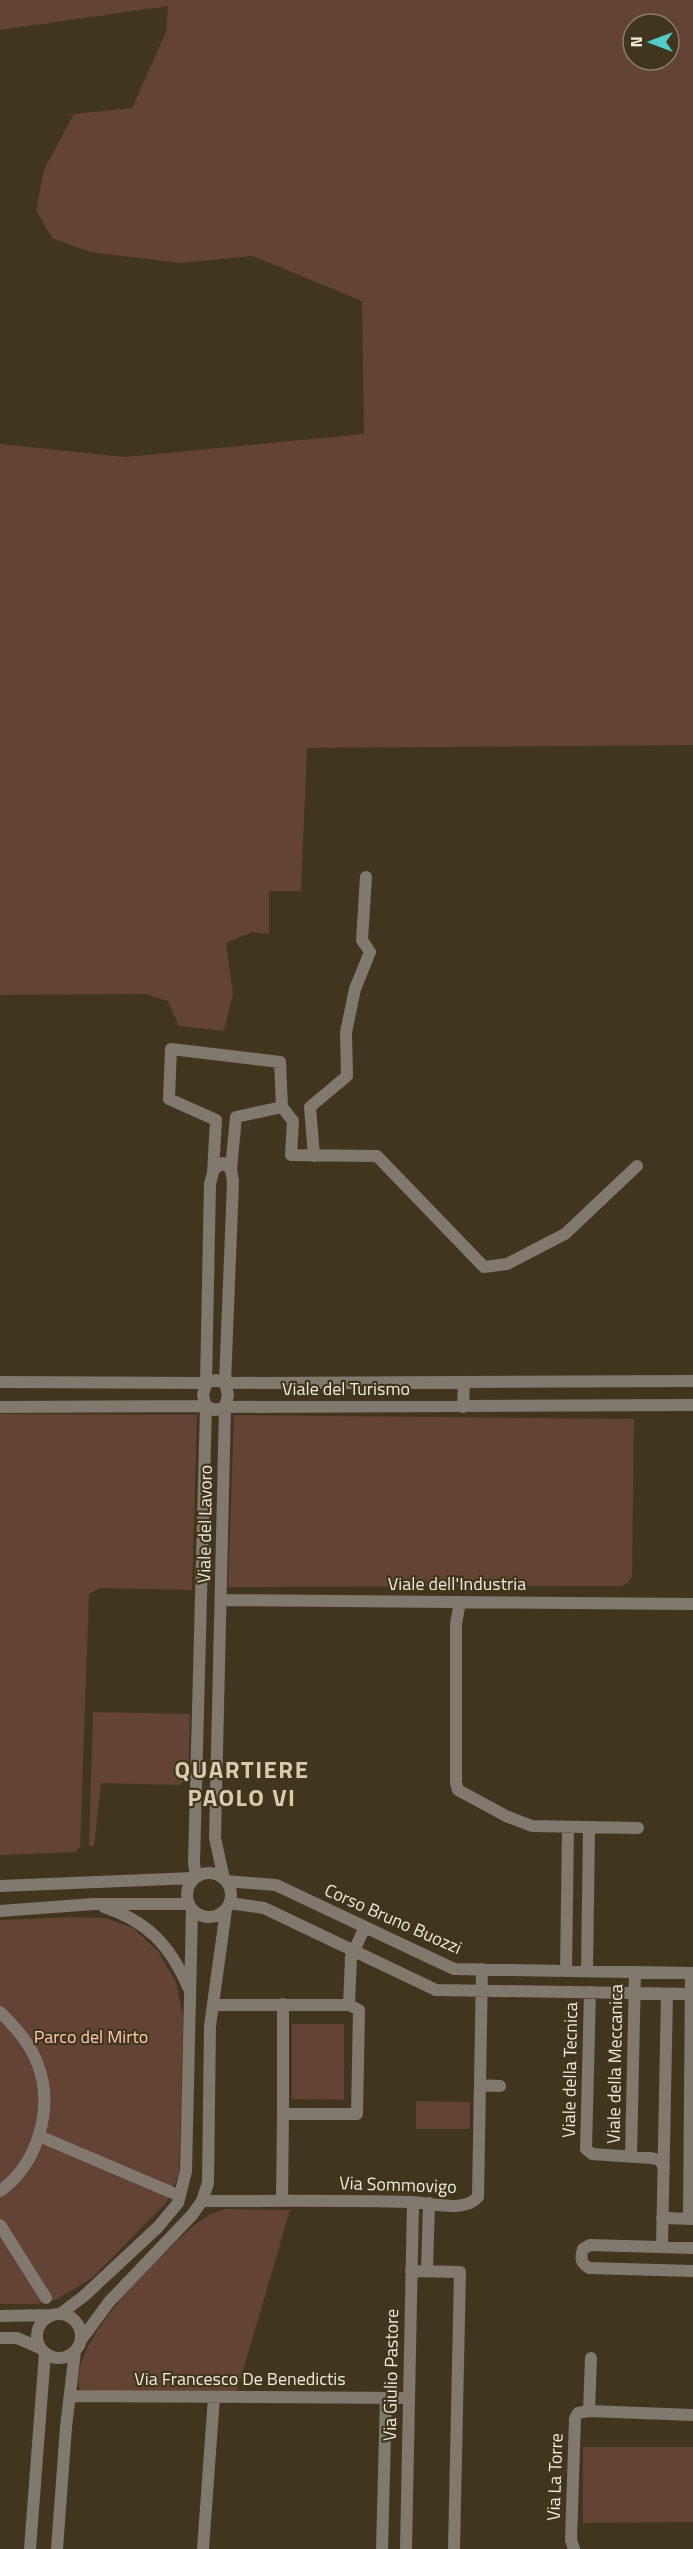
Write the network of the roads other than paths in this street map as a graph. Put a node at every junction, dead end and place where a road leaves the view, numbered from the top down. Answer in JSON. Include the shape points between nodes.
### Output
{"nodes":[{"id":1,"x":366,"y":877,"type":"dead end"},
{"id":2,"x":282,"y":1107,"type":"junction"},
{"id":3,"x":314,"y":1156,"type":"junction"},
{"id":4,"x":637,"y":1166,"type":"dead end"},
{"id":5,"x":231,"y":1169,"type":"junction"},
{"id":6,"x":213,"y":1173,"type":"junction"},
{"id":7,"x":693,"y":1381,"type":"edge"},
{"id":8,"x":0,"y":1382,"type":"edge"},
{"id":9,"x":464,"y":1382,"type":"junction"},
{"id":10,"x":206,"y":1383,"type":"junction"},
{"id":11,"x":225,"y":1383,"type":"junction"},
{"id":12,"x":693,"y":1405,"type":"edge"},
{"id":13,"x":206,"y":1406,"type":"junction"},
{"id":14,"x":0,"y":1407,"type":"edge"},
{"id":15,"x":225,"y":1407,"type":"junction"},
{"id":16,"x":463,"y":1407,"type":"junction"},
{"id":17,"x":222,"y":1600,"type":"junction"},
{"id":18,"x":460,"y":1602,"type":"junction"},
{"id":19,"x":693,"y":1604,"type":"edge"},
{"id":20,"x":568,"y":1827,"type":"junction"},
{"id":21,"x":589,"y":1827,"type":"junction"},
{"id":22,"x":638,"y":1828,"type":"dead end"},
{"id":23,"x":195,"y":1877,"type":"junction"},
{"id":24,"x":225,"y":1880,"type":"junction"},
{"id":25,"x":0,"y":1886,"type":"edge"},
{"id":26,"x":94,"y":1904,"type":"junction"},
{"id":27,"x":228,"y":1906,"type":"junction"},
{"id":28,"x":190,"y":1907,"type":"junction"},
{"id":29,"x":0,"y":1911,"type":"edge"},
{"id":30,"x":365,"y":1927,"type":"junction"},
{"id":31,"x":353,"y":1950,"type":"junction"},
{"id":32,"x":482,"y":1969,"type":"junction"},
{"id":33,"x":566,"y":1971,"type":"junction"},
{"id":34,"x":586,"y":1971,"type":"junction"},
{"id":35,"x":635,"y":1972,"type":"junction"},
{"id":36,"x":692,"y":1973,"type":"edge"},
{"id":37,"x":482,"y":1991,"type":"junction"},
{"id":38,"x":190,"y":1992,"type":"junction"},
{"id":39,"x":590,"y":1992,"type":"junction"},
{"id":40,"x":635,"y":1993,"type":"junction"},
{"id":41,"x":667,"y":1994,"type":"junction"},
{"id":42,"x":692,"y":1994,"type":"edge"},
{"id":43,"x":283,"y":2004,"type":"junction"},
{"id":44,"x":214,"y":2005,"type":"junction"},
{"id":45,"x":349,"y":2005,"type":"junction"},
{"id":46,"x":0,"y":2012,"type":"edge"},
{"id":47,"x":480,"y":2085,"type":"junction"},
{"id":48,"x":500,"y":2086,"type":"dead end"},
{"id":49,"x":283,"y":2114,"type":"junction"},
{"id":50,"x":39,"y":2136,"type":"junction"},
{"id":51,"x":692,"y":2140,"type":"edge"},
{"id":52,"x":631,"y":2157,"type":"junction"},
{"id":53,"x":664,"y":2168,"type":"junction"},
{"id":54,"x":0,"y":2191,"type":"edge"},
{"id":55,"x":180,"y":2196,"type":"junction"},
{"id":56,"x":202,"y":2201,"type":"junction"},
{"id":57,"x":282,"y":2201,"type":"junction"},
{"id":58,"x":413,"y":2202,"type":"junction"},
{"id":59,"x":429,"y":2203,"type":"junction"},
{"id":60,"x":662,"y":2218,"type":"junction"},
{"id":61,"x":691,"y":2219,"type":"edge"},
{"id":62,"x":0,"y":2226,"type":"edge"},
{"id":63,"x":662,"y":2247,"type":"junction"},
{"id":64,"x":693,"y":2248,"type":"edge"},
{"id":65,"x":411,"y":2271,"type":"junction"},
{"id":66,"x":428,"y":2271,"type":"junction"},
{"id":67,"x":693,"y":2271,"type":"edge"},
{"id":68,"x":46,"y":2298,"type":"dead end"},
{"id":69,"x":57,"y":2314,"type":"junction"},
{"id":70,"x":0,"y":2316,"type":"edge"},
{"id":71,"x":0,"y":2338,"type":"edge"},
{"id":72,"x":78,"y":2345,"type":"junction"},
{"id":73,"x":43,"y":2351,"type":"junction"},
{"id":74,"x":591,"y":2358,"type":"dead end"},
{"id":75,"x":70,"y":2396,"type":"junction"},
{"id":76,"x":214,"y":2397,"type":"junction"},
{"id":77,"x":386,"y":2398,"type":"junction"},
{"id":78,"x":409,"y":2398,"type":"junction"},
{"id":79,"x":589,"y":2411,"type":"junction"},
{"id":80,"x":693,"y":2415,"type":"edge"},
{"id":81,"x":30,"y":2549,"type":"edge"},
{"id":82,"x":57,"y":2549,"type":"edge"},
{"id":83,"x":203,"y":2549,"type":"edge"},
{"id":84,"x":382,"y":2549,"type":"edge"},
{"id":85,"x":406,"y":2549,"type":"edge"},
{"id":86,"x":454,"y":2549,"type":"edge"},
{"id":87,"x":574,"y":2549,"type":"edge"}],
"edges":[{"from":1,"to":3,"type":"street","via":[[362,940],[370,952],[355,989],[346,1032],[347,1076],[310,1107]]},
{"from":2,"to":3,"type":"street","via":[[293,1121],[291,1155]]},
{"from":2,"to":5,"type":"street","name":"Viale del Lavoro","via":[[236,1117]]},
{"from":2,"to":6,"type":"street","name":"Viale del Lavoro","via":[[280,1062],[171,1049],[169,1099],[216,1120]]},
{"from":3,"to":4,"type":"street","via":[[377,1156],[484,1267],[507,1264],[565,1234]]},
{"from":5,"to":6,"type":"street","via":[[223,1163]]},
{"from":5,"to":11,"type":"street","name":"Viale del Lavoro"},
{"from":6,"to":10,"type":"street","name":"Viale del Lavoro"},
{"from":7,"to":9,"type":"street","name":"Viale del Turismo"},
{"from":8,"to":10,"type":"street","name":"Viale del Turismo"},
{"from":9,"to":11,"type":"street","name":"Viale del Turismo"},
{"from":9,"to":16,"type":"street"},
{"from":10,"to":11,"type":"street","name":"Viale del Turismo"},
{"from":10,"to":13,"type":"street","name":"Viale del Lavoro"},
{"from":11,"to":15,"type":"street","name":"Viale del Lavoro"},
{"from":12,"to":16,"type":"street","name":"Viale del Turismo"},
{"from":13,"to":14,"type":"street","name":"Viale del Turismo"},
{"from":13,"to":15,"type":"street","name":"Viale del Turismo","via":[[215,1410]]},
{"from":13,"to":23,"type":"street","name":"Viale del Lavoro"},
{"from":15,"to":16,"type":"street","name":"Viale del Turismo"},
{"from":15,"to":17,"type":"street","name":"Viale del Lavoro"},
{"from":17,"to":18,"type":"street","name":"Viale dell'Industria"},
{"from":17,"to":24,"type":"street","name":"Viale del Lavoro","via":[[215,1838]]},
{"from":18,"to":19,"type":"street","name":"Viale dell'Industria"},
{"from":18,"to":20,"type":"street","via":[[456,1624],[458,1790],[532,1826]]},
{"from":20,"to":21,"type":"street"},
{"from":20,"to":33,"type":"street"},
{"from":21,"to":22,"type":"street"},
{"from":21,"to":34,"type":"street"},
{"from":23,"to":24,"type":"street","via":[[211,1873]]},
{"from":23,"to":25,"type":"street"},
{"from":23,"to":28,"type":"street","via":[[187,1890]]},
{"from":24,"to":27,"type":"street","via":[[230,1888]]},
{"from":24,"to":30,"type":"street","name":"Corso Bruno Buozzi","via":[[276,1885]]},
{"from":26,"to":28,"type":"street"},
{"from":26,"to":29,"type":"street"},
{"from":26,"to":38,"type":"street","via":[[131,1917],[148,1929],[164,1944]]},
{"from":27,"to":28,"type":"street","via":[[213,1918],[198,1916]]},
{"from":27,"to":31,"type":"street","via":[[264,1908]]},
{"from":27,"to":44,"type":"street"},
{"from":28,"to":38,"type":"street"},
{"from":30,"to":31,"type":"street"},
{"from":30,"to":32,"type":"street","name":"Corso Bruno Buozzi","via":[[453,1969]]},
{"from":31,"to":37,"type":"street","via":[[436,1990]]},
{"from":31,"to":45,"type":"street"},
{"from":32,"to":33,"type":"street","name":"Corso Bruno Buozzi"},
{"from":32,"to":37,"type":"street","name":"Via Sommovigo"},
{"from":33,"to":34,"type":"street","name":"Corso Bruno Buozzi"},
{"from":34,"to":35,"type":"street","name":"Corso Bruno Buozzi"},
{"from":35,"to":36,"type":"street","name":"Corso Bruno Buozzi"},
{"from":35,"to":40,"type":"street","name":"Viale della Meccanica"},
{"from":36,"to":42,"type":"street"},
{"from":37,"to":39,"type":"street"},
{"from":37,"to":47,"type":"street","name":"Via Sommovigo"},
{"from":38,"to":55,"type":"street","via":[[186,2171]]},
{"from":39,"to":40,"type":"street"},
{"from":39,"to":52,"type":"street","name":"Viale della Tecnica","via":[[586,2149],[592,2154]]},
{"from":40,"to":41,"type":"street"},
{"from":40,"to":52,"type":"street","name":"Viale della Meccanica"},
{"from":41,"to":42,"type":"street"},
{"from":41,"to":53,"type":"street"},
{"from":42,"to":51,"type":"street"},
{"from":43,"to":44,"type":"street"},
{"from":43,"to":45,"type":"street"},
{"from":43,"to":49,"type":"street"},
{"from":44,"to":56,"type":"street","via":[[210,2026],[208,2183]]},
{"from":45,"to":49,"type":"street","via":[[358,2010],[357,2114]]},
{"from":46,"to":50,"type":"street","via":[[22,2034],[38,2065],[44,2100]]},
{"from":47,"to":48,"type":"street"},
{"from":47,"to":59,"type":"street","name":"Via Sommovigo","via":[[478,2197],[464,2205]]},
{"from":49,"to":57,"type":"street"},
{"from":50,"to":54,"type":"street","via":[[26,2163]]},
{"from":50,"to":55,"type":"street"},
{"from":51,"to":61,"type":"street"},
{"from":52,"to":53,"type":"street","via":[[660,2160]]},
{"from":53,"to":60,"type":"street"},
{"from":55,"to":69,"type":"street","via":[[158,2227],[84,2296]]},
{"from":56,"to":57,"type":"street","name":"Via Sommovigo"},
{"from":56,"to":72,"type":"street","via":[[100,2313]]},
{"from":57,"to":58,"type":"street","name":"Via Sommovigo"},
{"from":58,"to":59,"type":"street","name":"Via Sommovigo"},
{"from":58,"to":65,"type":"street","name":"Via Giulio Pastore"},
{"from":59,"to":66,"type":"street"},
{"from":60,"to":61,"type":"street"},
{"from":60,"to":63,"type":"street"},
{"from":62,"to":68,"type":"street"},
{"from":63,"to":64,"type":"street"},
{"from":63,"to":67,"type":"street","via":[[590,2245],[583,2249],[581,2257],[589,2268]]},
{"from":65,"to":66,"type":"street"},
{"from":65,"to":78,"type":"street","name":"Via Giulio Pastore"},
{"from":66,"to":86,"type":"street","via":[[460,2272]]},
{"from":69,"to":70,"type":"street"},
{"from":69,"to":72,"type":"street","via":[[78,2324]]},
{"from":69,"to":73,"type":"street","via":[[39,2328],[37,2335]]},
{"from":71,"to":73,"type":"street","via":[[17,2338]]},
{"from":72,"to":73,"type":"street","via":[[65,2358]]},
{"from":72,"to":75,"type":"street"},
{"from":73,"to":81,"type":"street"},
{"from":74,"to":79,"type":"street"},
{"from":75,"to":76,"type":"street","name":"Via Francesco De Benedictis"},
{"from":75,"to":82,"type":"street"},
{"from":76,"to":77,"type":"street","name":"Via Francesco De Benedictis"},
{"from":76,"to":83,"type":"street"},
{"from":77,"to":78,"type":"street","name":"Via Francesco De Benedictis"},
{"from":77,"to":84,"type":"street","name":"Via Giulio Pastore"},
{"from":78,"to":85,"type":"street","name":"Via Giulio Pastore"},
{"from":79,"to":80,"type":"street"},
{"from":79,"to":87,"type":"street","name":"Via La Torre","via":[[578,2413],[575,2418],[571,2540]]}]}
